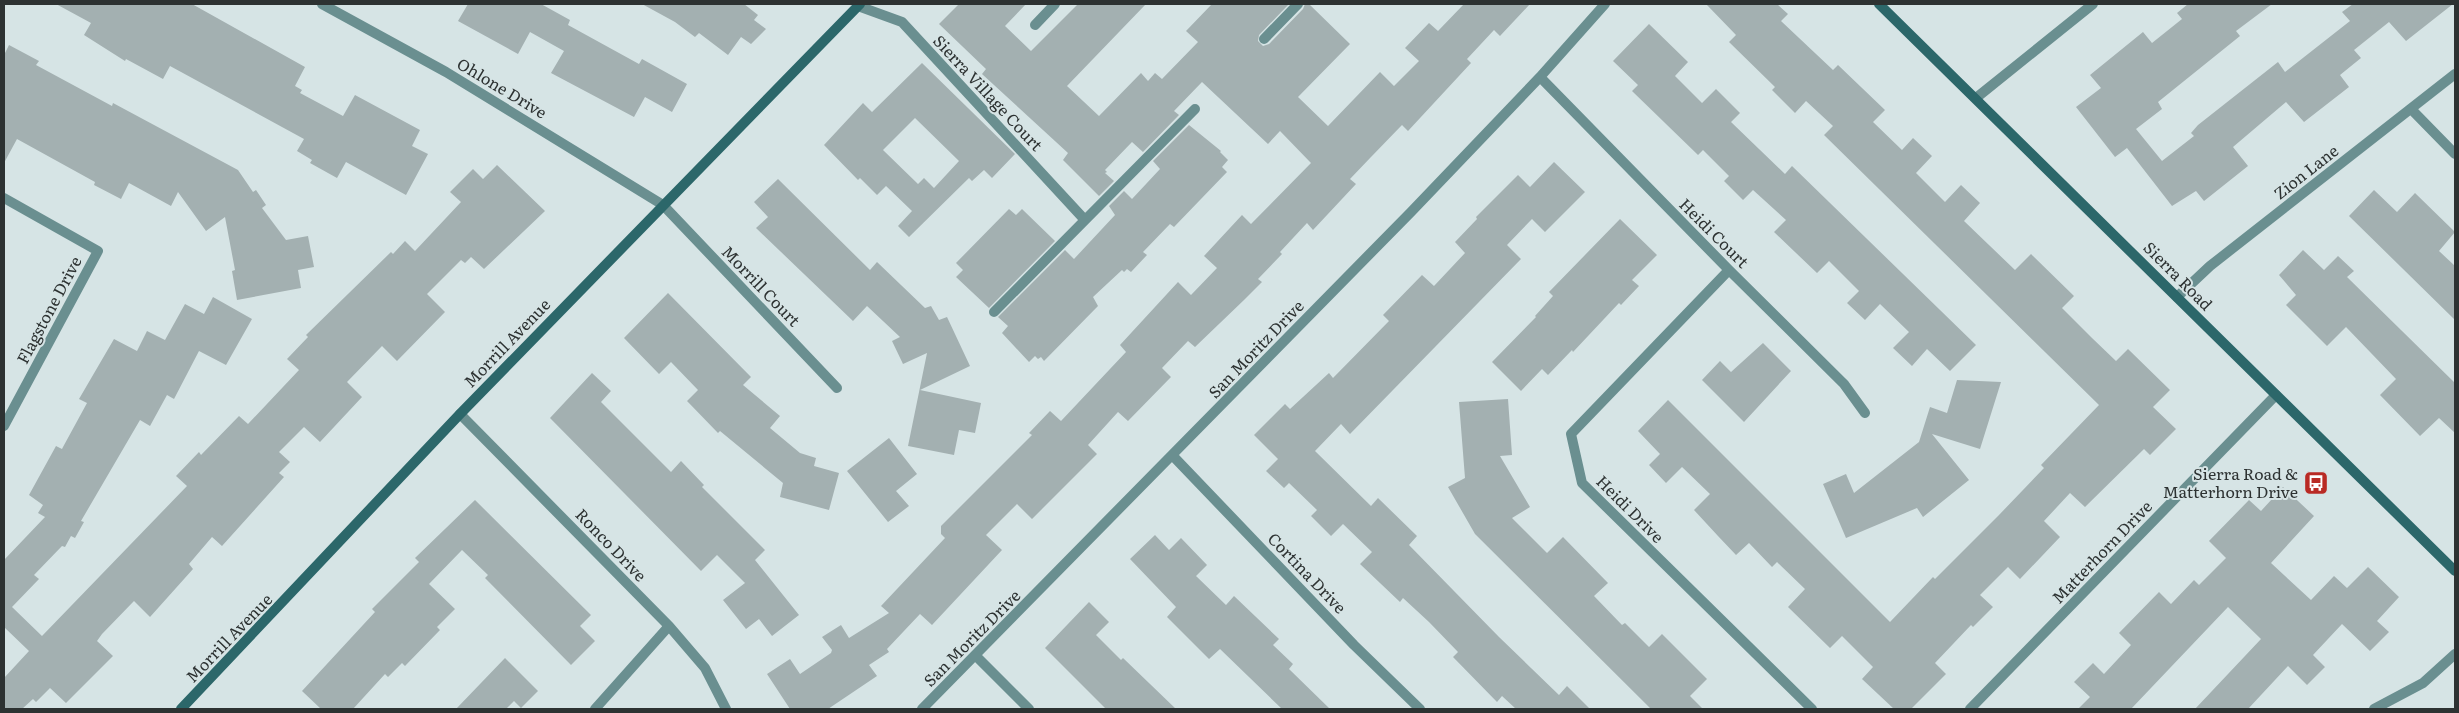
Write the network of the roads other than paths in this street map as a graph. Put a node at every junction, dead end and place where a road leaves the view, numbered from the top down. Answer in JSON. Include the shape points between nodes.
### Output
{"nodes":[{"id":1,"x":322,"y":4,"type":"edge"},
{"id":2,"x":857,"y":4,"type":"edge"},
{"id":3,"x":1056,"y":4,"type":"edge"},
{"id":4,"x":1298,"y":4,"type":"edge"},
{"id":5,"x":1605,"y":4,"type":"edge"},
{"id":6,"x":1879,"y":4,"type":"edge"},
{"id":7,"x":2093,"y":4,"type":"edge"},
{"id":8,"x":1035,"y":25,"type":"dead end"},
{"id":9,"x":1264,"y":39,"type":"dead end"},
{"id":10,"x":2455,"y":74,"type":"edge"},
{"id":11,"x":1540,"y":77,"type":"junction"},
{"id":12,"x":1976,"y":98,"type":"junction"},
{"id":13,"x":1195,"y":109,"type":"dead end"},
{"id":14,"x":2412,"y":110,"type":"junction"},
{"id":15,"x":2455,"y":154,"type":"edge"},
{"id":16,"x":4,"y":198,"type":"edge"},
{"id":17,"x":664,"y":205,"type":"junction"},
{"id":18,"x":1084,"y":219,"type":"junction"},
{"id":19,"x":1729,"y":270,"type":"junction"},
{"id":20,"x":2177,"y":297,"type":"junction"},
{"id":21,"x":994,"y":312,"type":"dead end"},
{"id":22,"x":838,"y":388,"type":"dead end"},
{"id":23,"x":2276,"y":395,"type":"junction"},
{"id":24,"x":1865,"y":413,"type":"dead end"},
{"id":25,"x":460,"y":414,"type":"junction"},
{"id":26,"x":4,"y":426,"type":"edge"},
{"id":27,"x":1174,"y":456,"type":"junction"},
{"id":28,"x":2455,"y":571,"type":"edge"},
{"id":29,"x":669,"y":626,"type":"junction"},
{"id":30,"x":2455,"y":654,"type":"edge"},
{"id":31,"x":976,"y":656,"type":"junction"},
{"id":32,"x":181,"y":709,"type":"edge"},
{"id":33,"x":595,"y":709,"type":"edge"},
{"id":34,"x":726,"y":709,"type":"edge"},
{"id":35,"x":922,"y":709,"type":"edge"},
{"id":36,"x":1029,"y":709,"type":"edge"},
{"id":37,"x":1420,"y":709,"type":"edge"},
{"id":38,"x":1812,"y":709,"type":"edge"},
{"id":39,"x":1970,"y":709,"type":"edge"},
{"id":40,"x":2374,"y":709,"type":"edge"}],
"edges":[{"from":1,"to":17,"type":"street","name":"Ohlone Drive","via":[[446,72]]},
{"from":2,"to":17,"type":"street","name":"Morrill Avenue"},
{"from":2,"to":18,"type":"street","name":"Sierra Village Court","via":[[902,22]]},
{"from":3,"to":8,"type":"street"},
{"from":4,"to":9,"type":"street"},
{"from":5,"to":11,"type":"street","name":"San Moritz Drive"},
{"from":6,"to":12,"type":"street","name":"Sierra Road"},
{"from":7,"to":12,"type":"street"},
{"from":10,"to":14,"type":"street","name":"Zion Lane"},
{"from":11,"to":19,"type":"street","name":"Heidi Court"},
{"from":11,"to":27,"type":"street","name":"San Moritz Drive"},
{"from":12,"to":20,"type":"street","name":"Sierra Road"},
{"from":13,"to":18,"type":"street"},
{"from":14,"to":15,"type":"street"},
{"from":14,"to":20,"type":"street","name":"Zion Lane","via":[[2210,266]]},
{"from":16,"to":26,"type":"street","name":"Flagstone Drive","via":[[98,251]]},
{"from":17,"to":22,"type":"street","name":"Morrill Court"},
{"from":17,"to":25,"type":"street","name":"Morrill Avenue"},
{"from":18,"to":21,"type":"street"},
{"from":19,"to":24,"type":"street","name":"Heidi Court","via":[[1844,384]]},
{"from":19,"to":38,"type":"street","name":"Heidi Drive","via":[[1571,434],[1582,482]]},
{"from":20,"to":23,"type":"street","name":"Sierra Road"},
{"from":23,"to":28,"type":"street","name":"Sierra Road"},
{"from":23,"to":39,"type":"street","name":"Matterhorn Drive"},
{"from":25,"to":29,"type":"street","name":"Ronco Drive"},
{"from":25,"to":32,"type":"street","name":"Morrill Avenue"},
{"from":27,"to":31,"type":"street","name":"San Moritz Drive"},
{"from":27,"to":37,"type":"street","name":"Cortina Drive","via":[[1354,645]]},
{"from":29,"to":33,"type":"street"},
{"from":29,"to":34,"type":"street","name":"Ronco Drive","via":[[705,668]]},
{"from":30,"to":40,"type":"street","via":[[2423,683]]},
{"from":31,"to":35,"type":"street","name":"San Moritz Drive"},
{"from":31,"to":36,"type":"street"}]}
